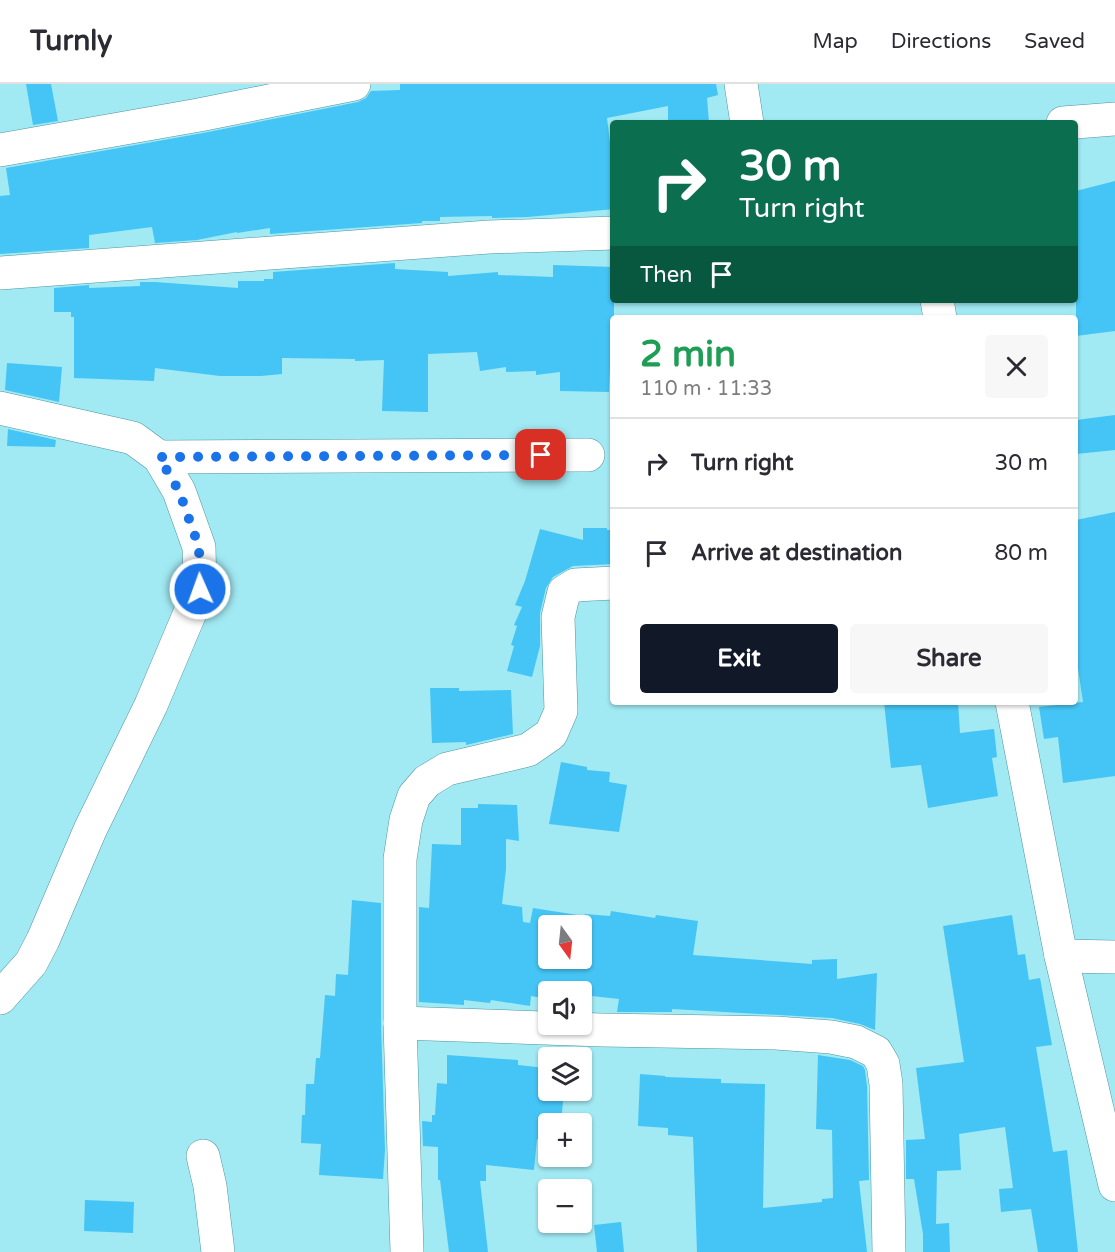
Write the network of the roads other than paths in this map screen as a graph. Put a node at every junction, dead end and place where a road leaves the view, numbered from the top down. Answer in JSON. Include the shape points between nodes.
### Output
{"nodes":[{"id":1,"x":354,"y":84,"type":"edge"},
{"id":2,"x":741,"y":84,"type":"edge"},
{"id":3,"x":1115,"y":119,"type":"edge"},
{"id":4,"x":747,"y":120,"type":"edge"},
{"id":5,"x":1078,"y":122,"type":"edge"},
{"id":6,"x":0,"y":150,"type":"edge"},
{"id":7,"x":610,"y":233,"type":"edge"},
{"id":8,"x":0,"y":273,"type":"edge"},
{"id":9,"x":0,"y":408,"type":"edge"},
{"id":10,"x":588,"y":455,"type":"dead end"},
{"id":11,"x":159,"y":457,"type":"junction"},
{"id":12,"x":610,"y":583,"type":"edge"},
{"id":13,"x":1013,"y":705,"type":"edge"},
{"id":14,"x":1061,"y":956,"type":"junction"},
{"id":15,"x":1115,"y":957,"type":"edge"},
{"id":16,"x":0,"y":998,"type":"edge"},
{"id":17,"x":400,"y":1023,"type":"junction"},
{"id":18,"x":203,"y":1156,"type":"dead end"},
{"id":19,"x":1115,"y":1185,"type":"edge"},
{"id":20,"x":218,"y":1252,"type":"edge"},
{"id":21,"x":407,"y":1252,"type":"edge"},
{"id":22,"x":889,"y":1252,"type":"edge"}],
"edges":[{"from":1,"to":6,"type":"main road"},
{"from":2,"to":4,"type":"main road"},
{"from":3,"to":5,"type":"main road"},
{"from":7,"to":8,"type":"main road","via":[[489,237]]},
{"from":9,"to":11,"type":"main road","via":[[133,438]]},
{"from":10,"to":11,"type":"main road"},
{"from":11,"to":16,"type":"main road","via":[[179,491],[199,547],[200,589],[43,940],[31,963]]},
{"from":12,"to":17,"type":"main road","via":[[575,585],[564,592],[558,617],[561,711],[551,734],[528,750],[447,769],[427,781],[414,796],[400,859]]},
{"from":13,"to":14,"type":"main road"},
{"from":14,"to":15,"type":"main road"},
{"from":14,"to":19,"type":"main road"},
{"from":17,"to":21,"type":"main road"},
{"from":17,"to":22,"type":"main road","via":[[776,1033],[831,1037],[867,1046],[883,1064],[886,1084]]},
{"from":18,"to":20,"type":"main road"}]}
